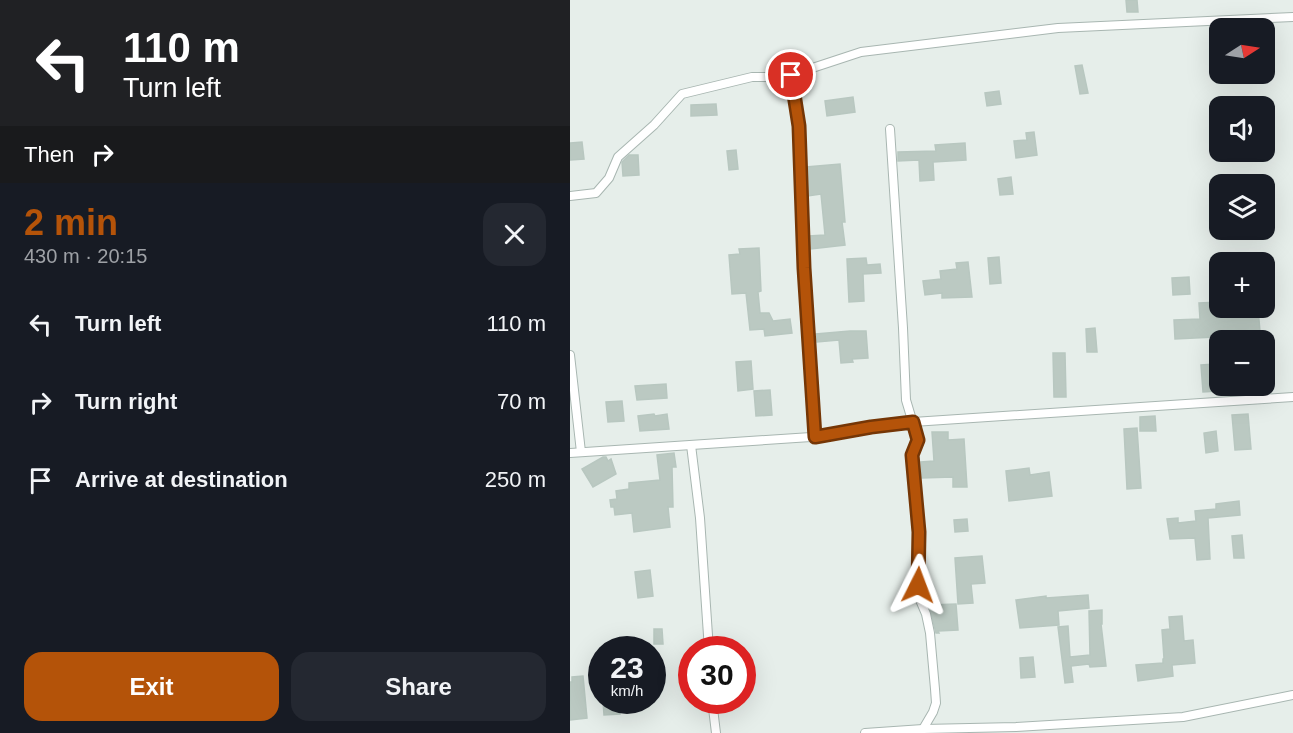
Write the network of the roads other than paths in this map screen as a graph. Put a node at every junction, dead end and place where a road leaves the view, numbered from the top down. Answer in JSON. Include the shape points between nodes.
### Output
{"nodes":[{"id":1,"x":1293,"y":17,"type":"edge"},
{"id":2,"x":791,"y":75,"type":"junction"},
{"id":3,"x":890,"y":129,"type":"dead end"},
{"id":4,"x":570,"y":196,"type":"edge"},
{"id":5,"x":570,"y":355,"type":"edge"},
{"id":6,"x":1293,"y":397,"type":"edge"},
{"id":7,"x":913,"y":422,"type":"junction"},
{"id":8,"x":815,"y":437,"type":"junction"},
{"id":9,"x":691,"y":445,"type":"junction"},
{"id":10,"x":581,"y":452,"type":"junction"},
{"id":11,"x":570,"y":453,"type":"edge"},
{"id":12,"x":708,"y":636,"type":"edge"},
{"id":13,"x":1293,"y":695,"type":"edge"},
{"id":14,"x":714,"y":714,"type":"edge"},
{"id":15,"x":923,"y":729,"type":"junction"},
{"id":16,"x":1016,"y":730,"type":"edge"},
{"id":17,"x":716,"y":733,"type":"edge"},
{"id":18,"x":865,"y":733,"type":"edge"}],
"edges":[{"from":1,"to":2,"type":"street","via":[[1058,28],[861,52]]},
{"from":2,"to":4,"type":"street","via":[[752,77],[682,94],[618,157],[609,178],[596,193]]},
{"from":2,"to":8,"type":"street","via":[[799,126]]},
{"from":3,"to":7,"type":"street","via":[[906,400]]},
{"from":5,"to":10,"type":"street"},
{"from":6,"to":7,"type":"street"},
{"from":7,"to":8,"type":"street"},
{"from":7,"to":15,"type":"street","via":[[918,440],[912,455],[919,532],[918,585],[930,633],[936,703]]},
{"from":8,"to":9,"type":"street"},
{"from":9,"to":10,"type":"street"},
{"from":9,"to":12,"type":"street"},
{"from":10,"to":11,"type":"street"},
{"from":13,"to":16,"type":"street","via":[[1184,717]]},
{"from":14,"to":17,"type":"street"},
{"from":15,"to":16,"type":"street"},
{"from":15,"to":18,"type":"street"}]}
